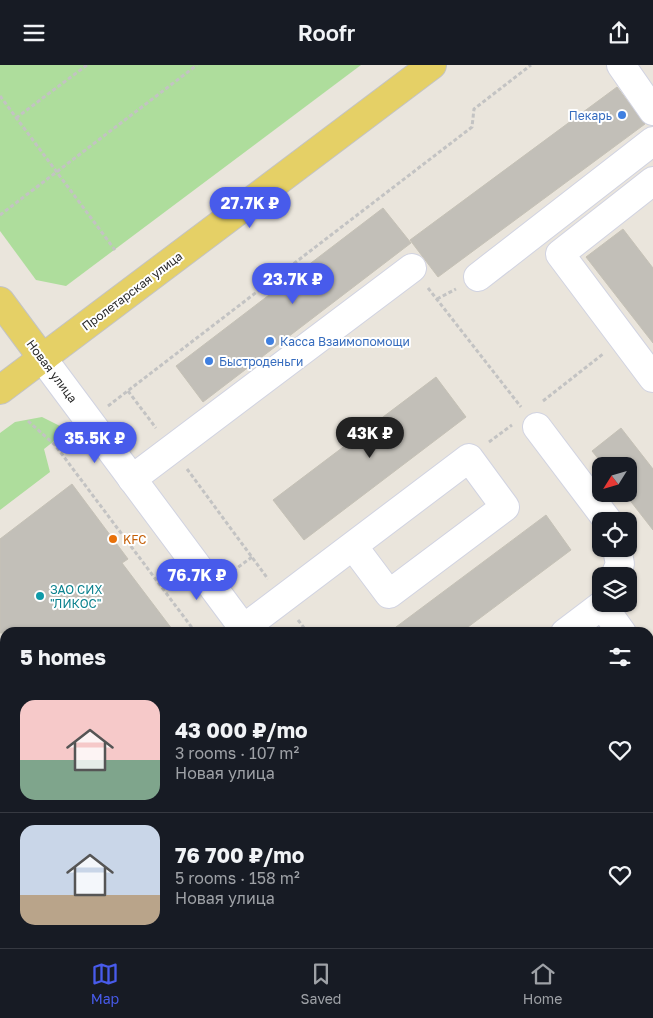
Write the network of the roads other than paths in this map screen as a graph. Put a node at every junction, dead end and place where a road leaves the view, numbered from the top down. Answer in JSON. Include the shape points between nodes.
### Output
{"nodes":[{"id":1,"x":432,"y":65,"type":"edge"},
{"id":2,"x":621,"y":65,"type":"edge"},
{"id":3,"x":653,"y":111,"type":"edge"},
{"id":4,"x":653,"y":141,"type":"edge"},
{"id":5,"x":653,"y":181,"type":"edge"},
{"id":6,"x":412,"y":268,"type":"road end"},
{"id":7,"x":478,"y":277,"type":"dead end"},
{"id":8,"x":0,"y":301,"type":"edge"},
{"id":9,"x":42,"y":359,"type":"junction"},
{"id":10,"x":653,"y":378,"type":"edge"},
{"id":11,"x":0,"y":390,"type":"edge"},
{"id":12,"x":532,"y":420,"type":"road end"},
{"id":13,"x":132,"y":479,"type":"junction"},
{"id":14,"x":601,"y":512,"type":"edge"},
{"id":15,"x":353,"y":546,"type":"junction"},
{"id":16,"x":592,"y":612,"type":"edge"},
{"id":17,"x":608,"y":612,"type":"edge"},
{"id":18,"x":243,"y":627,"type":"edge"},
{"id":19,"x":249,"y":627,"type":"edge"},
{"id":20,"x":572,"y":627,"type":"edge"},
{"id":21,"x":618,"y":627,"type":"edge"}],
"edges":[{"from":1,"to":9,"type":"main road","name":"Пролетарская улица"},
{"from":2,"to":3,"type":"street"},
{"from":4,"to":7,"type":"street"},
{"from":5,"to":10,"type":"street","via":[[560,254]]},
{"from":6,"to":13,"type":"street"},
{"from":8,"to":9,"type":"main road","name":"Новая улица"},
{"from":9,"to":11,"type":"main road","name":"Пролетарская улица"},
{"from":9,"to":13,"type":"street","name":"Новая улица"},
{"from":12,"to":14,"type":"street"},
{"from":13,"to":18,"type":"street","name":"Новая улица"},
{"from":15,"to":15,"type":"street","via":[[469,458],[505,507],[389,594]]},
{"from":15,"to":19,"type":"street"},
{"from":16,"to":20,"type":"street"},
{"from":17,"to":21,"type":"street"}]}
